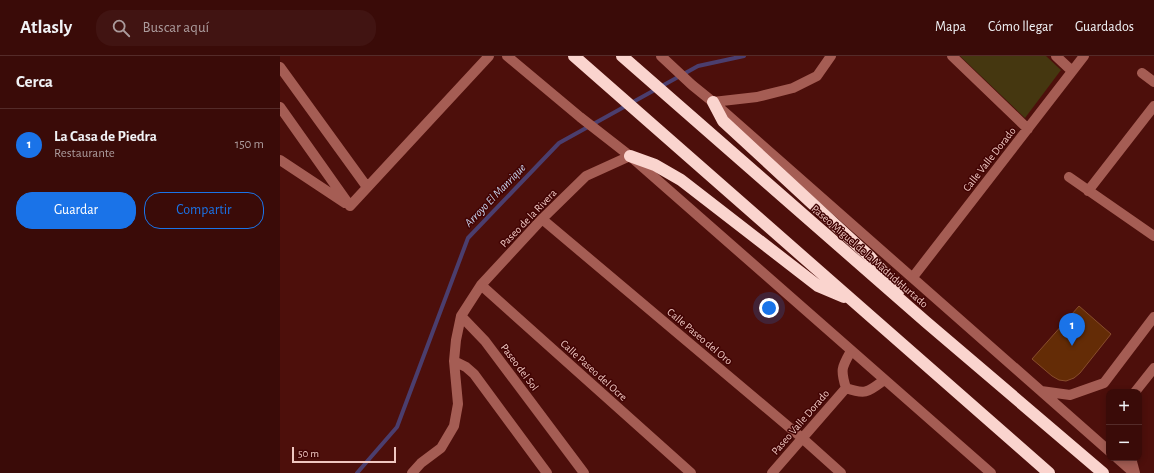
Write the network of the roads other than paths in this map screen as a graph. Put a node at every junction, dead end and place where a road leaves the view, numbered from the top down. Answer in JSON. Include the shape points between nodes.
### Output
{"nodes":[{"id":1,"x":489,"y":56,"type":"edge"},
{"id":2,"x":507,"y":56,"type":"edge"},
{"id":3,"x":574,"y":56,"type":"edge"},
{"id":4,"x":622,"y":56,"type":"edge"},
{"id":5,"x":661,"y":56,"type":"edge"},
{"id":6,"x":831,"y":56,"type":"edge"},
{"id":7,"x":952,"y":56,"type":"edge"},
{"id":8,"x":1056,"y":56,"type":"edge"},
{"id":9,"x":1084,"y":56,"type":"edge"},
{"id":10,"x":280,"y":67,"type":"edge"},
{"id":11,"x":1072,"y":71,"type":"junction"},
{"id":12,"x":1142,"y":73,"type":"dead end"},
{"id":13,"x":1154,"y":82,"type":"edge"},
{"id":14,"x":713,"y":102,"type":"junction"},
{"id":15,"x":1154,"y":106,"type":"edge"},
{"id":16,"x":280,"y":107,"type":"edge"},
{"id":17,"x":1028,"y":129,"type":"junction"},
{"id":18,"x":630,"y":156,"type":"junction"},
{"id":19,"x":280,"y":160,"type":"edge"},
{"id":20,"x":1069,"y":177,"type":"dead end"},
{"id":21,"x":368,"y":187,"type":"junction"},
{"id":22,"x":1088,"y":191,"type":"junction"},
{"id":23,"x":350,"y":206,"type":"junction"},
{"id":24,"x":542,"y":219,"type":"junction"},
{"id":25,"x":1154,"y":236,"type":"edge"},
{"id":26,"x":913,"y":278,"type":"junction"},
{"id":27,"x":481,"y":285,"type":"junction"},
{"id":28,"x":853,"y":301,"type":"junction"},
{"id":29,"x":461,"y":316,"type":"junction"},
{"id":30,"x":1154,"y":317,"type":"edge"},
{"id":31,"x":926,"y":322,"type":"junction"},
{"id":32,"x":851,"y":351,"type":"junction"},
{"id":33,"x":454,"y":361,"type":"junction"},
{"id":34,"x":1154,"y":368,"type":"edge"},
{"id":35,"x":884,"y":380,"type":"junction"},
{"id":36,"x":846,"y":388,"type":"junction"},
{"id":37,"x":1137,"y":389,"type":"edge"},
{"id":38,"x":1041,"y":391,"type":"junction"},
{"id":39,"x":802,"y":438,"type":"junction"},
{"id":40,"x":1106,"y":448,"type":"edge"},
{"id":41,"x":1120,"y":461,"type":"edge"},
{"id":42,"x":1132,"y":461,"type":"edge"},
{"id":43,"x":412,"y":473,"type":"edge"},
{"id":44,"x":547,"y":473,"type":"edge"},
{"id":45,"x":584,"y":473,"type":"edge"},
{"id":46,"x":691,"y":473,"type":"edge"},
{"id":47,"x":772,"y":473,"type":"edge"},
{"id":48,"x":841,"y":473,"type":"edge"},
{"id":49,"x":991,"y":473,"type":"edge"},
{"id":50,"x":1049,"y":473,"type":"edge"},
{"id":51,"x":1102,"y":473,"type":"edge"},
{"id":52,"x":1134,"y":473,"type":"edge"}],
"edges":[{"from":1,"to":21,"type":"street"},
{"from":2,"to":18,"type":"street"},
{"from":3,"to":28,"type":"highway"},
{"from":4,"to":31,"type":"highway","name":"Paseo Miguel de la Madrid Hurtado"},
{"from":5,"to":14,"type":"street"},
{"from":6,"to":14,"type":"street","via":[[817,76],[793,88],[757,98]]},
{"from":7,"to":17,"type":"street"},
{"from":8,"to":11,"type":"street"},
{"from":9,"to":11,"type":"street","name":"Calle Valle Dorado"},
{"from":10,"to":21,"type":"street"},
{"from":11,"to":17,"type":"street","name":"Calle Valle Dorado"},
{"from":12,"to":13,"type":"street"},
{"from":14,"to":26,"type":"street"},
{"from":14,"to":31,"type":"highway","via":[[723,120],[870,256]]},
{"from":15,"to":22,"type":"street"},
{"from":16,"to":23,"type":"street"},
{"from":17,"to":26,"type":"street","name":"Calle Valle Dorado"},
{"from":18,"to":24,"type":"street","name":"Paseo de la Rivera","via":[[586,176]]},
{"from":18,"to":28,"type":"highway","via":[[655,164],[681,180],[818,286]]},
{"from":18,"to":32,"type":"street"},
{"from":19,"to":23,"type":"street"},
{"from":20,"to":22,"type":"street"},
{"from":21,"to":23,"type":"street"},
{"from":22,"to":25,"type":"street"},
{"from":24,"to":27,"type":"street","name":"Paseo de la Rivera"},
{"from":24,"to":39,"type":"street","name":"Calle Paseo del Oro"},
{"from":26,"to":38,"type":"street"},
{"from":27,"to":29,"type":"street","name":"Paseo de la Rivera"},
{"from":27,"to":46,"type":"street","name":"Calle Paseo del Ocre"},
{"from":28,"to":50,"type":"highway"},
{"from":29,"to":33,"type":"street"},
{"from":29,"to":45,"type":"street","name":"Paseo del Sol","via":[[485,341]]},
{"from":30,"to":38,"type":"street","via":[[1104,383],[1070,395]]},
{"from":31,"to":51,"type":"highway","name":"Paseo Miguel de la Madrid Hurtado"},
{"from":32,"to":35,"type":"street"},
{"from":32,"to":36,"type":"street","via":[[842,370]]},
{"from":33,"to":43,"type":"street","via":[[458,404],[454,426],[442,448]]},
{"from":33,"to":44,"type":"street","via":[[474,374]]},
{"from":34,"to":37,"type":"street"},
{"from":35,"to":36,"type":"street","via":[[871,389],[859,392]]},
{"from":35,"to":49,"type":"street"},
{"from":36,"to":39,"type":"street","name":"Paseo Valle Dorado"},
{"from":38,"to":40,"type":"street"},
{"from":39,"to":47,"type":"street","name":"Paseo Valle Dorado"},
{"from":39,"to":48,"type":"street","name":"Calle Paseo del Oro"},
{"from":41,"to":52,"type":"street"},
{"from":42,"to":52,"type":"street"}]}
